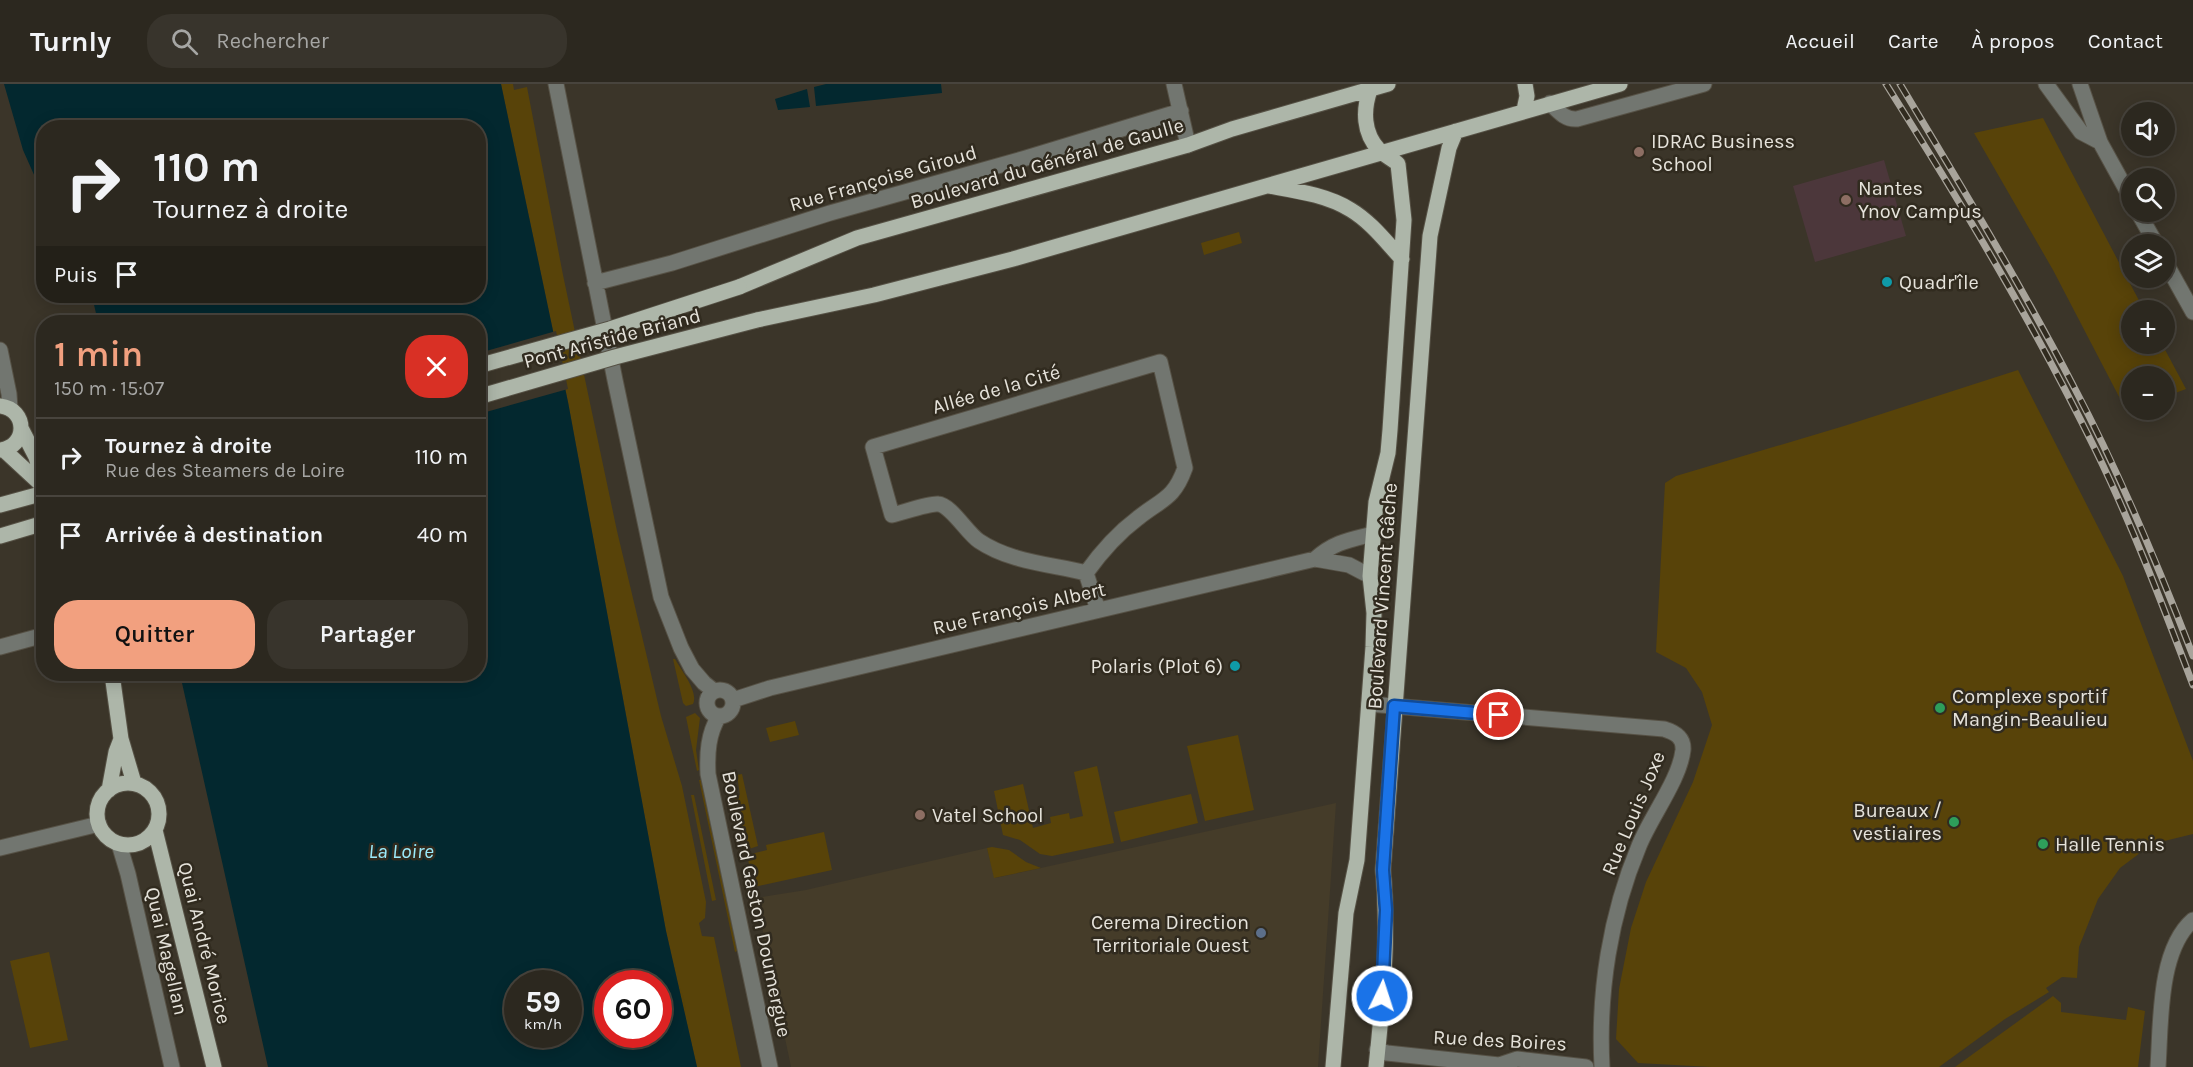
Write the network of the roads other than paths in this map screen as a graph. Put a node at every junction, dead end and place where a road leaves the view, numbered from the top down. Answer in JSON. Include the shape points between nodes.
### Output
{"nodes":[{"id":1,"x":556,"y":84,"type":"edge"},
{"id":2,"x":1174,"y":84,"type":"edge"},
{"id":3,"x":1388,"y":84,"type":"edge"},
{"id":4,"x":1525,"y":84,"type":"edge"},
{"id":5,"x":1620,"y":84,"type":"edge"},
{"id":6,"x":1704,"y":84,"type":"edge"},
{"id":7,"x":2046,"y":84,"type":"edge"},
{"id":8,"x":2080,"y":84,"type":"edge"},
{"id":9,"x":1370,"y":90,"type":"junction"},
{"id":10,"x":1550,"y":103,"type":"junction"},
{"id":11,"x":1524,"y":110,"type":"junction"},
{"id":12,"x":1181,"y":111,"type":"junction"},
{"id":13,"x":1456,"y":131,"type":"junction"},
{"id":14,"x":2100,"y":142,"type":"junction"},
{"id":15,"x":1188,"y":145,"type":"junction"},
{"id":16,"x":1380,"y":152,"type":"junction"},
{"id":17,"x":2121,"y":180,"type":"edge"},
{"id":18,"x":1263,"y":186,"type":"junction"},
{"id":19,"x":1402,"y":259,"type":"junction"},
{"id":20,"x":2175,"y":280,"type":"edge"},
{"id":21,"x":595,"y":283,"type":"junction"},
{"id":22,"x":739,"y":287,"type":"joint"},
{"id":23,"x":2193,"y":312,"type":"edge"},
{"id":24,"x":0,"y":350,"type":"edge"},
{"id":25,"x":486,"y":364,"type":"edge"},
{"id":26,"x":486,"y":395,"type":"edge"},
{"id":27,"x":5,"y":408,"type":"edge"},
{"id":28,"x":22,"y":430,"type":"junction"},
{"id":29,"x":2,"y":450,"type":"edge"},
{"id":30,"x":36,"y":457,"type":"edge"},
{"id":31,"x":36,"y":478,"type":"edge"},
{"id":32,"x":36,"y":495,"type":"edge"},
{"id":33,"x":0,"y":506,"type":"edge"},
{"id":34,"x":36,"y":525,"type":"edge"},
{"id":35,"x":1373,"y":534,"type":"junction"},
{"id":36,"x":0,"y":536,"type":"edge"},
{"id":37,"x":1315,"y":559,"type":"junction"},
{"id":38,"x":1086,"y":573,"type":"junction"},
{"id":39,"x":1370,"y":576,"type":"junction"},
{"id":40,"x":1098,"y":610,"type":"junction"},
{"id":41,"x":36,"y":637,"type":"edge"},
{"id":42,"x":0,"y":647,"type":"edge"},
{"id":43,"x":113,"y":681,"type":"edge"},
{"id":44,"x":714,"y":691,"type":"junction"},
{"id":45,"x":733,"y":700,"type":"junction"},
{"id":46,"x":1369,"y":704,"type":"junction"},
{"id":47,"x":1394,"y":706,"type":"junction"},
{"id":48,"x":719,"y":716,"type":"junction"},
{"id":49,"x":121,"y":739,"type":"junction"},
{"id":50,"x":134,"y":783,"type":"junction"},
{"id":51,"x":109,"y":790,"type":"junction"},
{"id":52,"x":99,"y":824,"type":"junction"},
{"id":53,"x":155,"y":830,"type":"junction"},
{"id":54,"x":119,"y":844,"type":"junction"},
{"id":55,"x":0,"y":848,"type":"edge"},
{"id":56,"x":2193,"y":920,"type":"edge"},
{"id":57,"x":1377,"y":1050,"type":"junction"},
{"id":58,"x":1500,"y":1066,"type":"edge"},
{"id":59,"x":172,"y":1067,"type":"edge"},
{"id":60,"x":214,"y":1067,"type":"edge"},
{"id":61,"x":770,"y":1067,"type":"edge"},
{"id":62,"x":1333,"y":1067,"type":"edge"},
{"id":63,"x":1376,"y":1067,"type":"edge"},
{"id":64,"x":1586,"y":1067,"type":"edge"},
{"id":65,"x":1602,"y":1067,"type":"edge"},
{"id":66,"x":2158,"y":1067,"type":"edge"}],
"edges":[{"from":1,"to":21,"type":"street"},
{"from":2,"to":12,"type":"street"},
{"from":3,"to":9,"type":"main road","name":"Boulevard du Général de Gaulle"},
{"from":4,"to":11,"type":"main road"},
{"from":5,"to":10,"type":"main road"},
{"from":6,"to":10,"type":"street","via":[[1577,119],[1561,114]]},
{"from":7,"to":14,"type":"street","via":[[2081,132]]},
{"from":8,"to":14,"type":"street"},
{"from":9,"to":15,"type":"main road","name":"Boulevard du Général de Gaulle"},
{"from":9,"to":16,"type":"main road","via":[[1364,105],[1366,124]]},
{"from":10,"to":11,"type":"main road"},
{"from":11,"to":13,"type":"main road"},
{"from":12,"to":15,"type":"street"},
{"from":12,"to":21,"type":"street","name":"Rue Françoise Giroud"},
{"from":13,"to":16,"type":"main road"},
{"from":13,"to":47,"type":"main road","name":"Boulevard Vincent Gâche","via":[[1430,236]]},
{"from":14,"to":17,"type":"street"},
{"from":15,"to":22,"type":"main road","name":"Boulevard du Général de Gaulle","via":[[857,238]]},
{"from":16,"to":18,"type":"main road"},
{"from":16,"to":19,"type":"main road","name":"Boulevard Vincent Gâche","via":[[1398,164],[1404,220]]},
{"from":18,"to":19,"type":"main road","via":[[1317,196],[1352,210]]},
{"from":18,"to":26,"type":"main road","name":"Pont Aristide Briand","bridge":true,"via":[[1013,259],[757,320]]},
{"from":19,"to":35,"type":"main road","name":"Boulevard Vincent Gâche","via":[[1388,447]]},
{"from":20,"to":23,"type":"street"},
{"from":21,"to":44,"type":"street","via":[[661,597],[692,669]]},
{"from":22,"to":25,"type":"main road","name":"Pont Aristide Briand","bridge":true},
{"from":24,"to":27,"type":"street","via":[[9,394]]},
{"from":27,"to":28,"type":"main road","via":[[21,420]]},
{"from":28,"to":29,"type":"main road","via":[[16,443]]},
{"from":28,"to":30,"type":"main road"},
{"from":29,"to":31,"type":"main road"},
{"from":32,"to":33,"type":"main road"},
{"from":34,"to":36,"type":"main road"},
{"from":35,"to":37,"type":"street","name":"Rue François Albert","via":[[1338,542]]},
{"from":35,"to":39,"type":"main road","name":"Boulevard Vincent Gâche"},
{"from":37,"to":39,"type":"street","name":"Rue François Albert","via":[[1349,565]]},
{"from":37,"to":40,"type":"street","name":"Rue François Albert"},
{"from":38,"to":38,"type":"street","name":"Allée de la Cité","via":[[1113,540],[1171,494],[1185,468],[1160,362],[873,447],[892,515],[938,504],[947,507],[977,539],[998,552]]},
{"from":38,"to":40,"type":"street"},
{"from":39,"to":46,"type":"main road","name":"Boulevard Vincent Gâche","via":[[1374,613]]},
{"from":40,"to":45,"type":"street","name":"Rue François Albert"},
{"from":41,"to":42,"type":"street"},
{"from":43,"to":49,"type":"main road"},
{"from":44,"to":45,"type":"street","via":[[727,692]]},
{"from":44,"to":48,"type":"street","via":[[707,705],[711,713]]},
{"from":45,"to":48,"type":"street","via":[[730,711]]},
{"from":46,"to":47,"type":"street"},
{"from":46,"to":62,"type":"main road","name":"Boulevard Vincent Gâche","via":[[1357,860],[1346,913]]},
{"from":47,"to":57,"type":"main road","name":"Boulevard Vincent Gâche","via":[[1383,870],[1386,944]]},
{"from":47,"to":65,"type":"street","name":"Rue Louis Joxe","via":[[1664,729],[1681,738],[1684,748],[1680,763],[1639,844],[1614,918],[1600,1033]]},
{"from":48,"to":61,"type":"street","name":"Boulevard Gaston Doumergue","via":[[712,727],[707,752],[708,774]]},
{"from":49,"to":50,"type":"main road"},
{"from":49,"to":51,"type":"main road"},
{"from":50,"to":51,"type":"main road"},
{"from":50,"to":53,"type":"main road","via":[[147,789],[157,802],[159,819]]},
{"from":51,"to":52,"type":"main road","via":[[98,806]]},
{"from":52,"to":54,"type":"main road","via":[[107,837]]},
{"from":52,"to":55,"type":"street"},
{"from":53,"to":54,"type":"main road","via":[[137,844]]},
{"from":53,"to":60,"type":"main road","name":"Quai André Morice"},
{"from":54,"to":59,"type":"street","name":"Quai Magellan"},
{"from":56,"to":66,"type":"street","via":[[2170,955]]},
{"from":57,"to":58,"type":"street","name":"Rue des Boires"},
{"from":57,"to":63,"type":"main road","name":"Boulevard Vincent Gâche"},
{"from":58,"to":64,"type":"street","name":"Rue des Boires","via":[[1517,1059]]}]}
